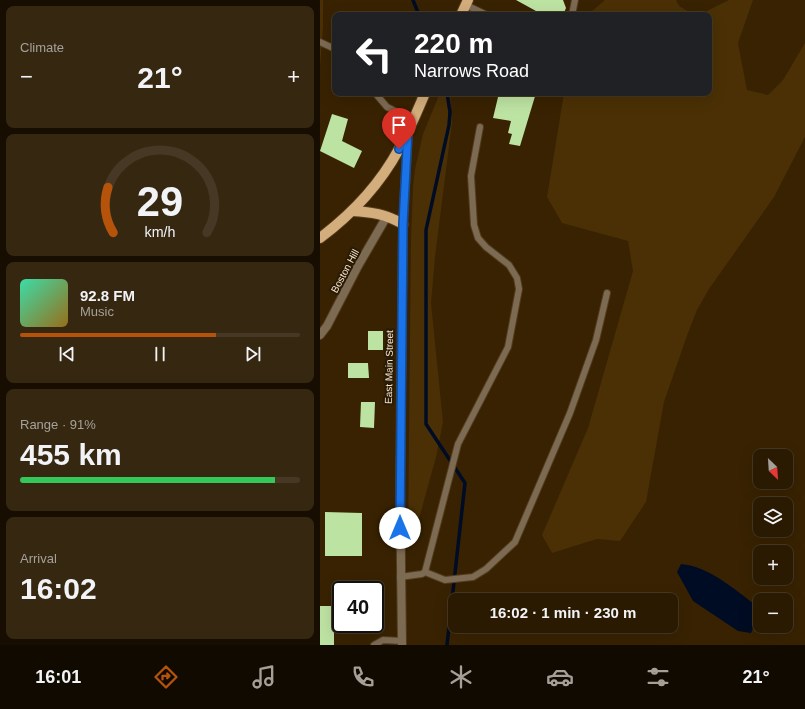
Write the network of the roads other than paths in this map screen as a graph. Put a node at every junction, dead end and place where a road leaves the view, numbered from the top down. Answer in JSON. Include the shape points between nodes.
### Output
{"nodes":[{"id":1,"x":575,"y":0,"type":"edge"},
{"id":2,"x":467,"y":2,"type":"edge"},
{"id":3,"x":462,"y":12,"type":"edge"},
{"id":4,"x":482,"y":12,"type":"edge"},
{"id":5,"x":573,"y":12,"type":"edge"},
{"id":6,"x":320,"y":42,"type":"edge"},
{"id":7,"x":332,"y":48,"type":"edge"},
{"id":8,"x":378,"y":96,"type":"edge"},
{"id":9,"x":424,"y":96,"type":"edge"},
{"id":10,"x":413,"y":120,"type":"junction"},
{"id":11,"x":480,"y":127,"type":"dead end"},
{"id":12,"x":408,"y":130,"type":"junction"},
{"id":13,"x":352,"y":211,"type":"junction"},
{"id":14,"x":387,"y":216,"type":"junction"},
{"id":15,"x":403,"y":224,"type":"junction"},
{"id":16,"x":320,"y":238,"type":"edge"},
{"id":17,"x":607,"y":293,"type":"dead end"},
{"id":18,"x":320,"y":336,"type":"edge"},
{"id":19,"x":426,"y":572,"type":"junction"},
{"id":20,"x":400,"y":577,"type":"junction"},
{"id":21,"x":402,"y":643,"type":"edge"},
{"id":22,"x":374,"y":645,"type":"edge"}],
"edges":[{"from":1,"to":5,"type":"lane"},
{"from":2,"to":3,"type":"main road"},
{"from":2,"to":4,"type":"lane"},
{"from":6,"to":7,"type":"lane"},
{"from":8,"to":10,"type":"lane","via":[[387,107]]},
{"from":9,"to":10,"type":"main road","name":"East Main Street"},
{"from":10,"to":12,"type":"main road","name":"East Main Street"},
{"from":11,"to":19,"type":"lane","via":[[471,176],[474,225],[478,238],[486,247],[509,264],[517,278],[519,289],[508,347],[458,444]]},
{"from":12,"to":13,"type":"main road","via":[[378,182]]},
{"from":12,"to":15,"type":"street","name":"East Main Street"},
{"from":13,"to":14,"type":"main road"},
{"from":13,"to":16,"type":"main road"},
{"from":14,"to":15,"type":"main road"},
{"from":14,"to":18,"type":"street","name":"Boston Hill"},
{"from":15,"to":20,"type":"street","name":"East Main Street"},
{"from":17,"to":19,"type":"lane","via":[[596,340],[570,413],[515,542],[486,569],[473,577],[445,580]]},
{"from":19,"to":20,"type":"lane"},
{"from":20,"to":21,"type":"street","name":"East Main Street"},
{"from":21,"to":22,"type":"lane","via":[[383,640]]}]}
